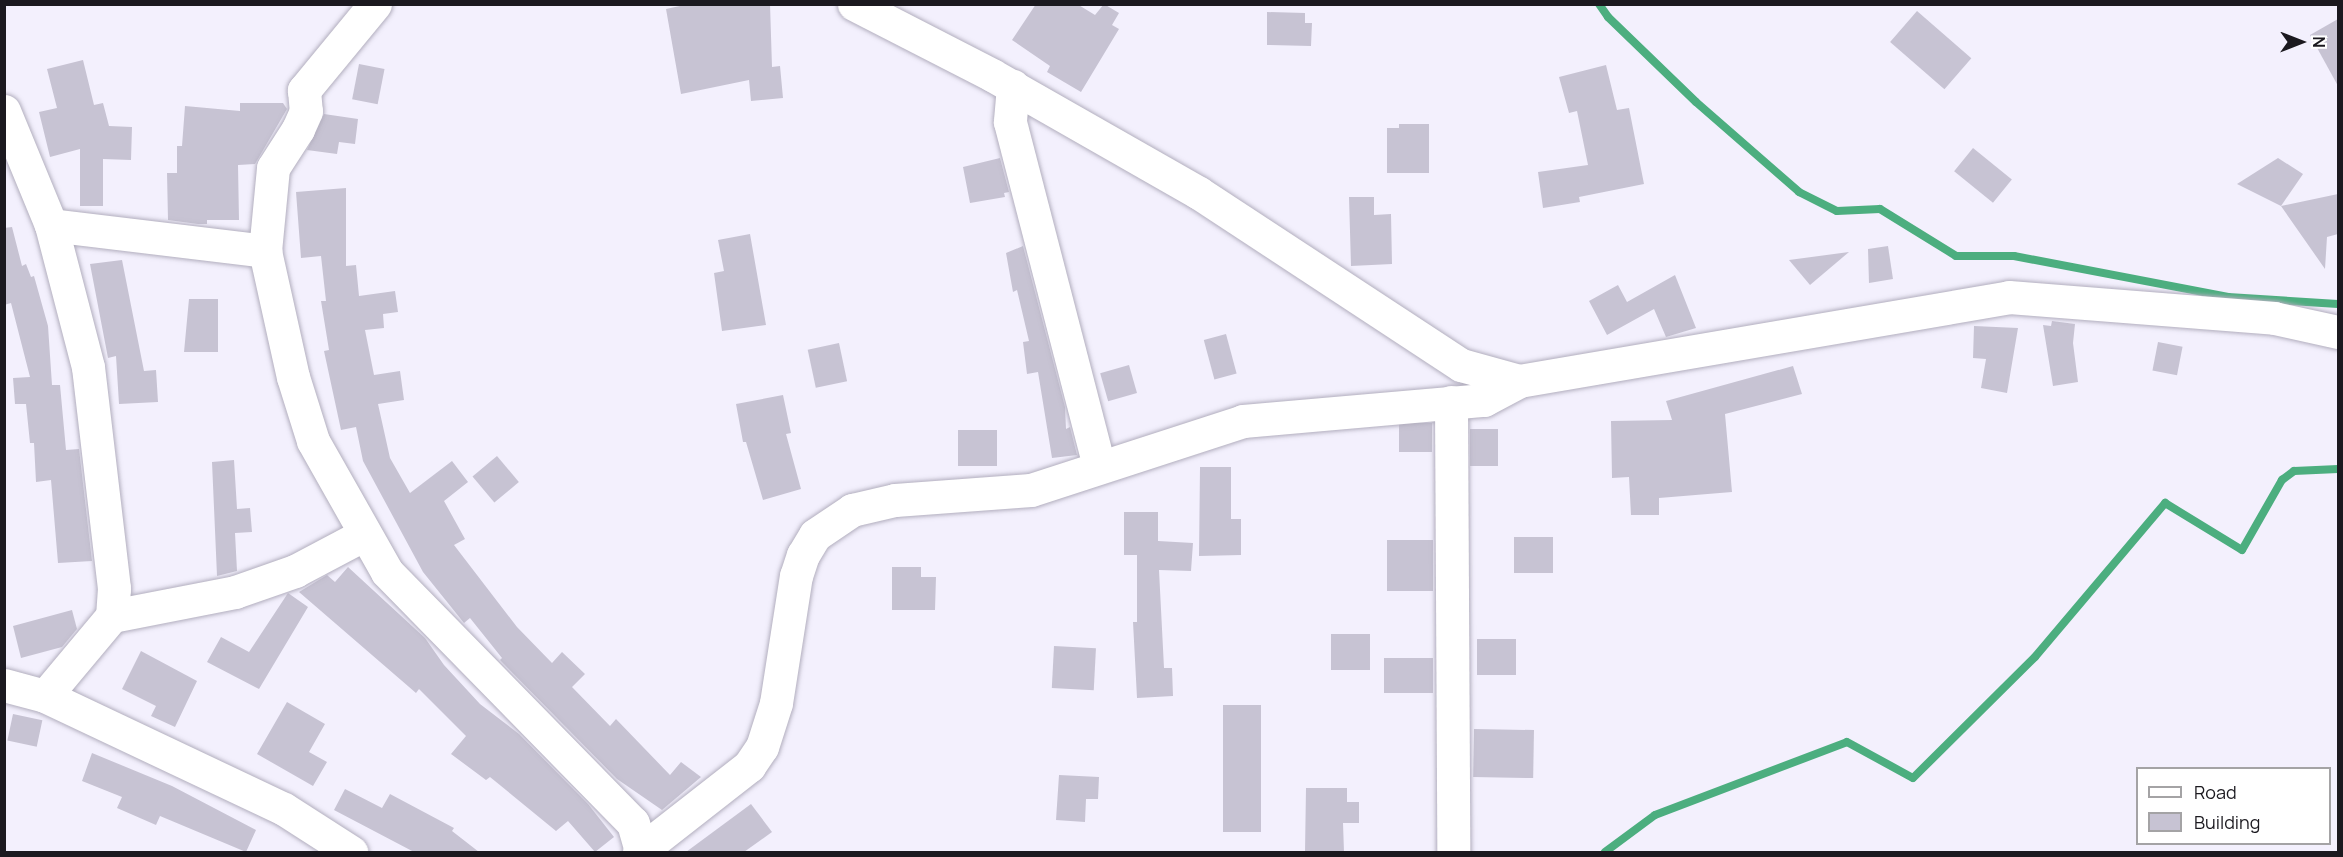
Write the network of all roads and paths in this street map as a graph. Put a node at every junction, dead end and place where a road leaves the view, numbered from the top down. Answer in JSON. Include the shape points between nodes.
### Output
{"nodes":[{"id":1,"x":375,"y":4,"type":"edge"},
{"id":2,"x":854,"y":4,"type":"edge"},
{"id":3,"x":1013,"y":86,"type":"junction"},
{"id":4,"x":4,"y":111,"type":"edge"},
{"id":5,"x":51,"y":225,"type":"junction"},
{"id":6,"x":265,"y":250,"type":"junction"},
{"id":7,"x":2338,"y":332,"type":"edge"},
{"id":8,"x":1519,"y":381,"type":"junction"},
{"id":9,"x":1451,"y":402,"type":"junction"},
{"id":10,"x":1099,"y":465,"type":"junction"},
{"id":11,"x":363,"y":536,"type":"junction"},
{"id":12,"x":111,"y":616,"type":"junction"},
{"id":13,"x":4,"y":684,"type":"edge"},
{"id":14,"x":45,"y":696,"type":"junction"},
{"id":15,"x":351,"y":852,"type":"edge"},
{"id":16,"x":640,"y":852,"type":"edge"},
{"id":17,"x":1454,"y":852,"type":"edge"}],
"edges":[{"from":1,"to":6,"type":"street","via":[[304,90],[306,111],[273,168]]},
{"from":2,"to":3,"type":"street"},
{"from":3,"to":8,"type":"street","via":[[1199,194],[1461,365]]},
{"from":3,"to":10,"type":"street","via":[[1010,122]]},
{"from":4,"to":5,"type":"street"},
{"from":5,"to":6,"type":"street"},
{"from":5,"to":12,"type":"street","via":[[88,367],[114,588]]},
{"from":6,"to":11,"type":"street","via":[[293,377],[313,441]]},
{"from":7,"to":8,"type":"street","via":[[2274,318],[2008,297]]},
{"from":8,"to":9,"type":"street","via":[[1484,400]]},
{"from":9,"to":10,"type":"street","via":[[1243,421]]},
{"from":9,"to":17,"type":"street"},
{"from":10,"to":16,"type":"street","via":[[1031,490],[874,503],[852,510],[814,536],[796,576],[776,704],[762,747],[749,766]]},
{"from":11,"to":12,"type":"street","via":[[295,571],[235,592]]},
{"from":11,"to":16,"type":"street","via":[[387,572],[633,823]]},
{"from":12,"to":14,"type":"street"},
{"from":13,"to":14,"type":"street"},
{"from":14,"to":15,"type":"street","via":[[284,809]]}]}
